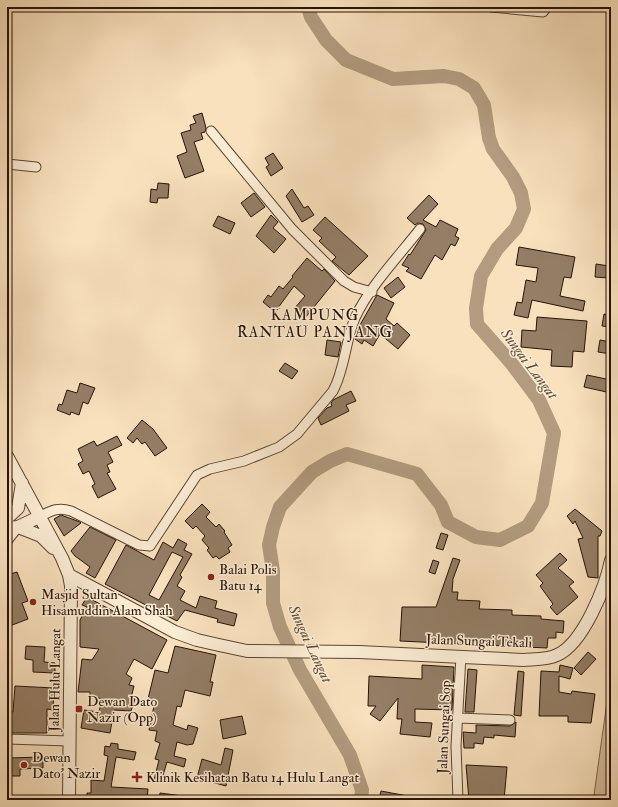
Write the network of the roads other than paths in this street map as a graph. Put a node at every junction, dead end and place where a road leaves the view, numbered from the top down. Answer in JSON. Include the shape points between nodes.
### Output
{"nodes":[{"id":1,"x":491,"y":7,"type":"edge"},
{"id":2,"x":547,"y":9,"type":"edge"},
{"id":3,"x":211,"y":131,"type":"dead end"},
{"id":4,"x":7,"y":164,"type":"edge"},
{"id":5,"x":36,"y":167,"type":"dead end"},
{"id":6,"x":420,"y":229,"type":"dead end"},
{"id":7,"x":372,"y":292,"type":"junction"},
{"id":8,"x":7,"y":456,"type":"edge"},
{"id":9,"x":22,"y":482,"type":"junction"},
{"id":10,"x":41,"y":516,"type":"junction"},
{"id":11,"x":7,"y":518,"type":"edge"},
{"id":12,"x":13,"y":528,"type":"edge"},
{"id":13,"x":7,"y":540,"type":"edge"},
{"id":14,"x":611,"y":560,"type":"edge"},
{"id":15,"x":69,"y":575,"type":"junction"},
{"id":16,"x":461,"y":656,"type":"junction"},
{"id":17,"x":458,"y":718,"type":"junction"},
{"id":18,"x":510,"y":720,"type":"dead end"},
{"id":19,"x":7,"y":739,"type":"edge"},
{"id":20,"x":69,"y":741,"type":"junction"},
{"id":21,"x":69,"y":800,"type":"edge"},
{"id":22,"x":458,"y":800,"type":"edge"}],
"edges":[{"from":1,"to":2,"type":"street","via":[[543,12]]},
{"from":3,"to":7,"type":"street","via":[[292,229],[344,281]]},
{"from":4,"to":5,"type":"street"},
{"from":6,"to":7,"type":"street"},
{"from":7,"to":10,"type":"street","via":[[348,335],[333,392],[297,434],[279,447],[244,462],[210,469],[197,475],[150,546],[139,545],[62,508]]},
{"from":8,"to":9,"type":"street","name":"Jalan Hulu Langat"},
{"from":9,"to":10,"type":"street","name":"Jalan Hulu Langat"},
{"from":9,"to":11,"type":"street","via":[[18,508]]},
{"from":10,"to":12,"type":"street"},
{"from":10,"to":15,"type":"street","name":"Jalan Hulu Langat"},
{"from":12,"to":13,"type":"street"},
{"from":12,"to":15,"type":"street","via":[[41,536],[52,547]]},
{"from":14,"to":16,"type":"street","name":"Jalan Sungai Tekali","via":[[591,615],[567,650],[545,658],[523,660]]},
{"from":15,"to":16,"type":"street","name":"Jalan Sungai Tekali","via":[[175,632],[196,640],[247,651]]},
{"from":15,"to":20,"type":"street","name":"Jalan Hulu Langat"},
{"from":16,"to":17,"type":"street","name":"Jalan Sungai Sop"},
{"from":17,"to":18,"type":"street"},
{"from":17,"to":22,"type":"street","name":"Jalan Sungai Sop"},
{"from":19,"to":20,"type":"street"},
{"from":20,"to":21,"type":"street","name":"Jalan Hulu Langat"}]}
